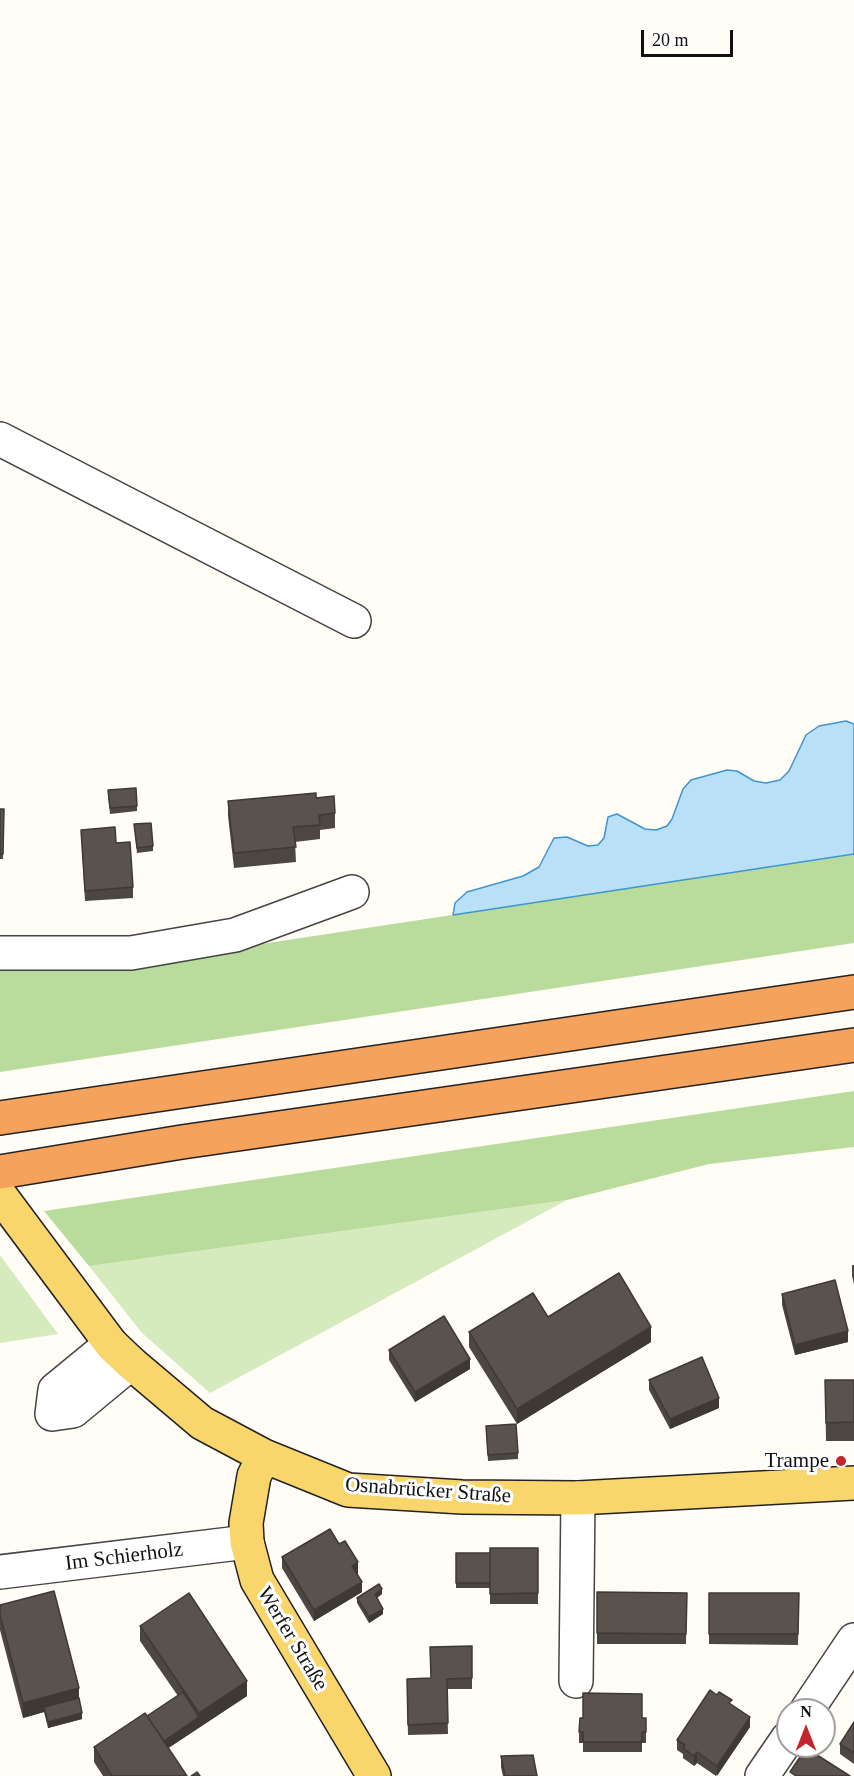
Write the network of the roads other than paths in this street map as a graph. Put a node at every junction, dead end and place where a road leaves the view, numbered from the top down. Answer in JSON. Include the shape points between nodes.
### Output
{"nodes":[{"id":1,"x":0,"y":439,"type":"edge"},
{"id":2,"x":354,"y":621,"type":"dead end"},
{"id":3,"x":352,"y":892,"type":"dead end"},
{"id":4,"x":0,"y":953,"type":"edge"},
{"id":5,"x":854,"y":992,"type":"edge"},
{"id":6,"x":854,"y":1045,"type":"edge"},
{"id":7,"x":0,"y":1118,"type":"edge"},
{"id":8,"x":5,"y":1179,"type":"edge"},
{"id":9,"x":264,"y":1456,"type":"junction"},
{"id":10,"x":854,"y":1483,"type":"edge"},
{"id":11,"x":578,"y":1498,"type":"junction"},
{"id":12,"x":247,"y":1542,"type":"junction"},
{"id":13,"x":0,"y":1572,"type":"edge"},
{"id":14,"x":854,"y":1640,"type":"edge"},
{"id":15,"x":576,"y":1681,"type":"dead end"},
{"id":16,"x":815,"y":1698,"type":"edge"},
{"id":17,"x":776,"y":1756,"type":"edge"},
{"id":18,"x":374,"y":1776,"type":"edge"},
{"id":19,"x":762,"y":1776,"type":"edge"}],
"edges":[{"from":1,"to":2,"type":"street"},
{"from":3,"to":4,"type":"street","via":[[235,935],[142,951]]},
{"from":5,"to":7,"type":"highway"},
{"from":6,"to":8,"type":"highway","via":[[182,1142]]},
{"from":8,"to":9,"type":"main road","name":"Osnabrücker Straße","via":[[121,1354],[202,1423]]},
{"from":9,"to":11,"type":"main road","name":"Osnabrücker Straße","via":[[348,1490],[462,1497]]},
{"from":9,"to":12,"type":"main road","name":"Werfer Straße","via":[[253,1484]]},
{"from":10,"to":11,"type":"main road","name":"Osnabrücker Straße"},
{"from":11,"to":15,"type":"street"},
{"from":12,"to":13,"type":"street","name":"Im Schierholz"},
{"from":12,"to":18,"type":"main road","name":"Werfer Straße","via":[[257,1580]]},
{"from":14,"to":16,"type":"street"},
{"from":17,"to":19,"type":"street"}]}
